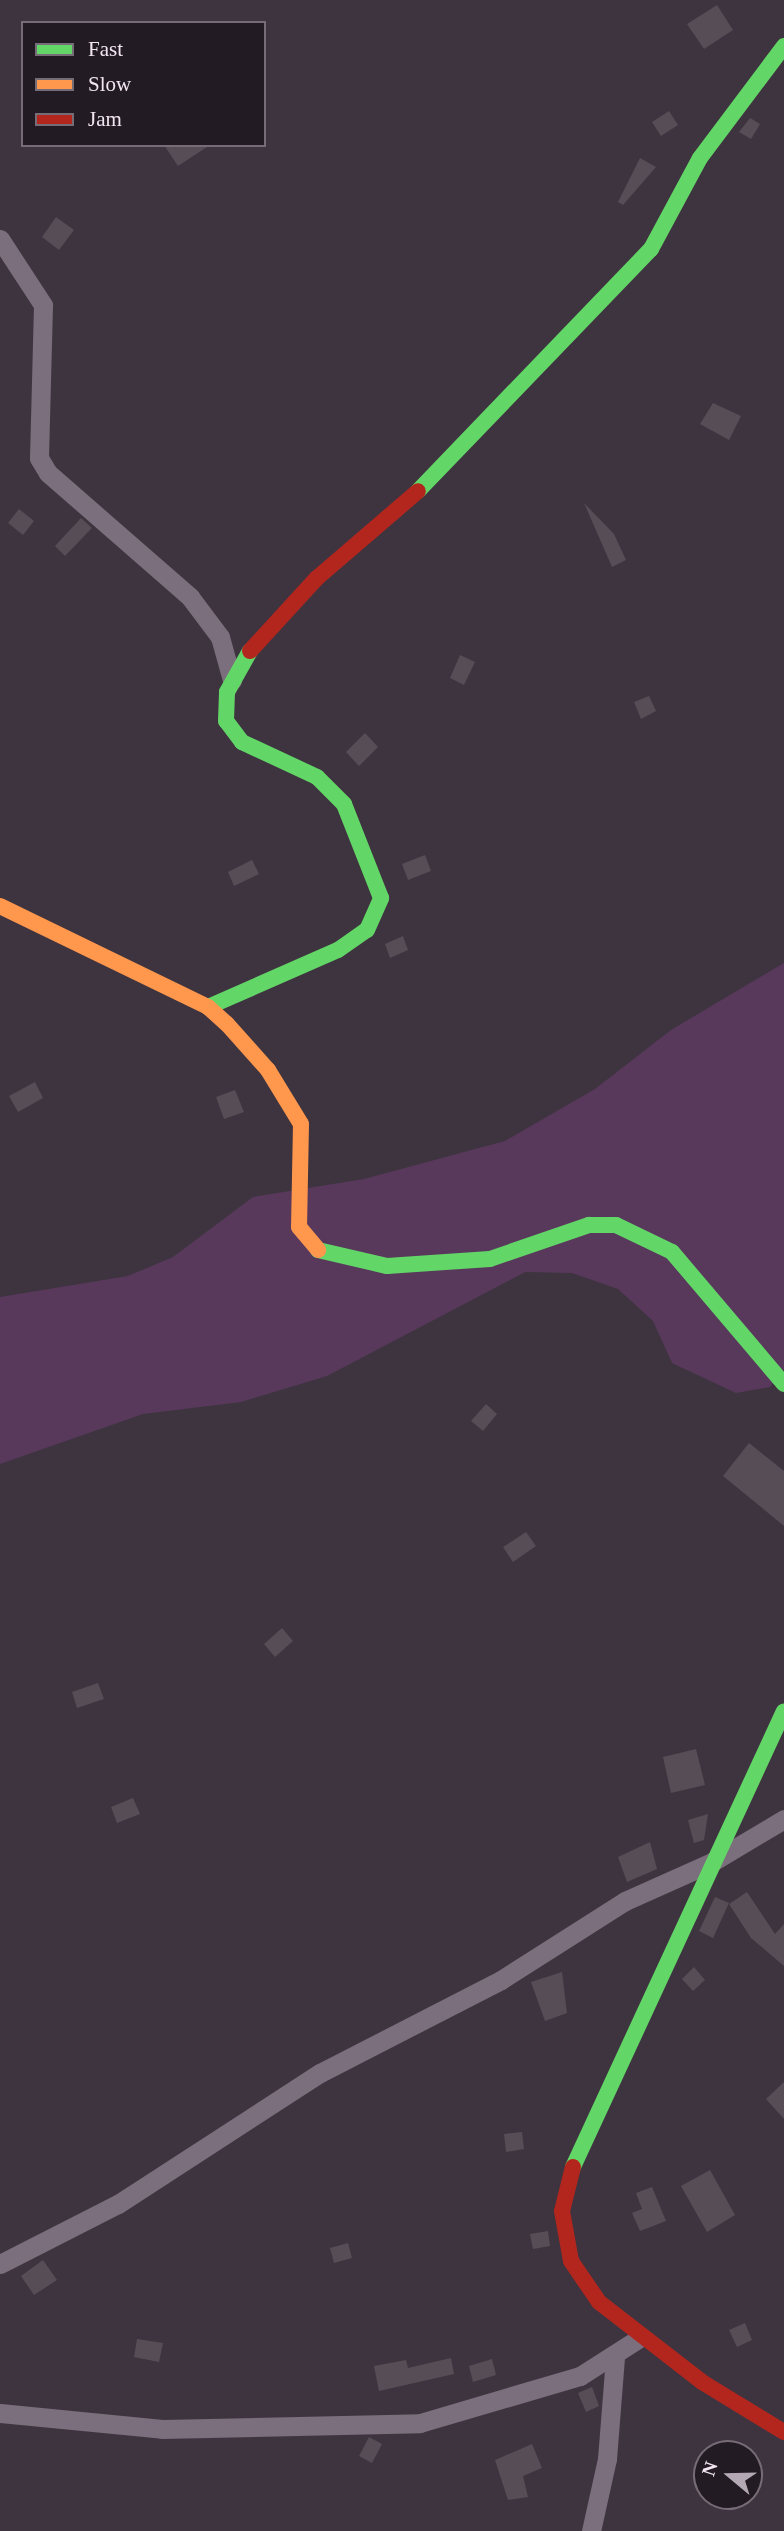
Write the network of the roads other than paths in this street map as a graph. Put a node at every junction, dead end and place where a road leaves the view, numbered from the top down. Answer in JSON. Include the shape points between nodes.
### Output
{"nodes":[{"id":1,"x":784,"y":46,"type":"edge"},
{"id":2,"x":0,"y":239,"type":"edge"},
{"id":3,"x":232,"y":680,"type":"junction"},
{"id":4,"x":0,"y":906,"type":"edge"},
{"id":5,"x":208,"y":1007,"type":"junction"},
{"id":6,"x":784,"y":1384,"type":"edge"},
{"id":7,"x":784,"y":1711,"type":"edge"},
{"id":8,"x":784,"y":1819,"type":"edge"},
{"id":9,"x":712,"y":1862,"type":"junction"},
{"id":10,"x":0,"y":2264,"type":"edge"},
{"id":11,"x":641,"y":2337,"type":"junction"},
{"id":12,"x":615,"y":2358,"type":"junction"},
{"id":13,"x":0,"y":2413,"type":"edge"},
{"id":14,"x":784,"y":2432,"type":"edge"},
{"id":15,"x":590,"y":2531,"type":"edge"}],
"edges":[{"from":1,"to":3,"type":"main road","via":[[700,158],[651,249],[395,515],[317,578],[239,663]]},
{"from":2,"to":3,"type":"street","via":[[43,305],[39,458],[48,473],[190,597],[220,637]]},
{"from":3,"to":5,"type":"main road","via":[[226,721],[242,743],[317,777],[344,804],[372,862],[381,898],[368,930],[338,950]]},
{"from":4,"to":5,"type":"main road"},
{"from":5,"to":6,"type":"main road","via":[[268,1070],[296,1113],[304,1149],[299,1227],[321,1254],[387,1266],[490,1259],[589,1225],[616,1225],[672,1252]]},
{"from":7,"to":9,"type":"main road"},
{"from":8,"to":9,"type":"street"},
{"from":9,"to":10,"type":"street","via":[[625,1901],[501,1980],[320,2073],[118,2204]]},
{"from":9,"to":11,"type":"main road","via":[[579,2144],[562,2210],[564,2235],[583,2283]]},
{"from":11,"to":12,"type":"street"},
{"from":11,"to":14,"type":"main road"},
{"from":12,"to":13,"type":"street","via":[[580,2376],[421,2423],[162,2429]]},
{"from":12,"to":15,"type":"street","via":[[607,2459]]}]}
